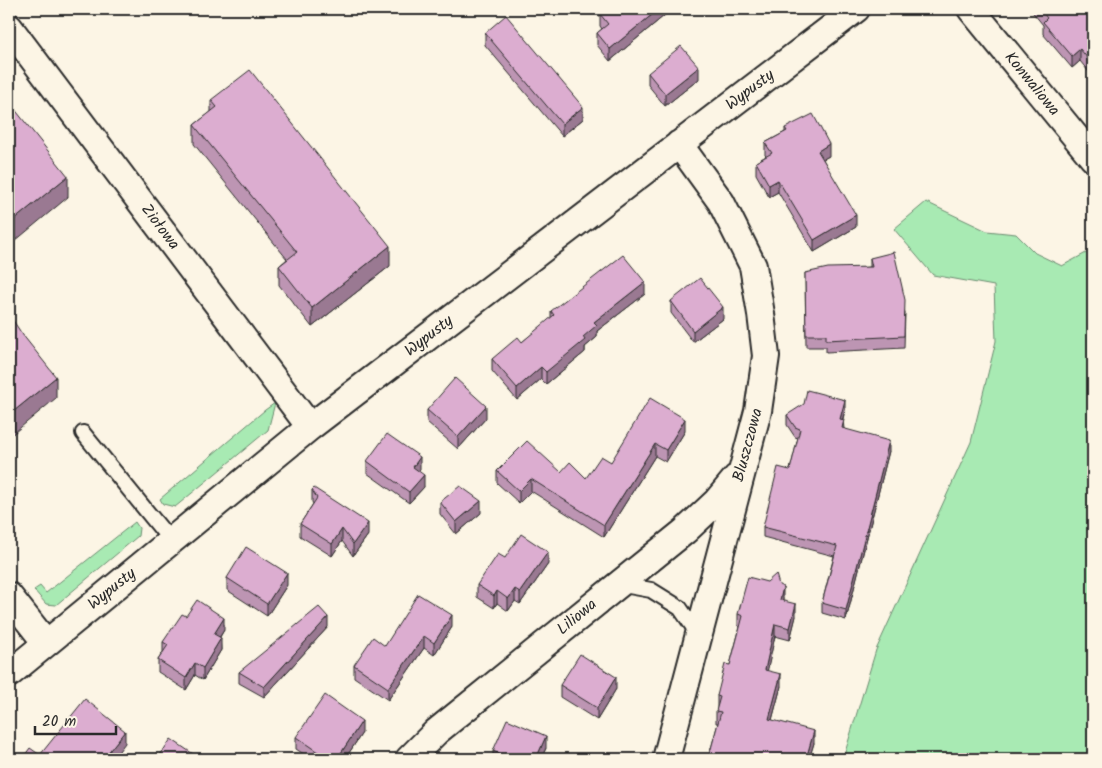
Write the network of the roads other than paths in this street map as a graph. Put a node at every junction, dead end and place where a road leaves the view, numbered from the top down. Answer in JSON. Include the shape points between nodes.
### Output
{"nodes":[{"id":1,"x":856,"y":9,"type":"edge"},
{"id":2,"x":971,"y":9,"type":"edge"},
{"id":3,"x":9,"y":27,"type":"edge"},
{"id":4,"x":679,"y":144,"type":"junction"},
{"id":5,"x":1093,"y":158,"type":"edge"},
{"id":6,"x":310,"y":427,"type":"junction"},
{"id":7,"x":83,"y":433,"type":"dead end"},
{"id":8,"x":741,"y":472,"type":"junction"},
{"id":9,"x":171,"y":540,"type":"junction"},
{"id":10,"x":617,"y":584,"type":"junction"},
{"id":11,"x":9,"y":596,"type":"edge"},
{"id":12,"x":698,"y":634,"type":"junction"},
{"id":13,"x":46,"y":643,"type":"junction"},
{"id":14,"x":9,"y":674,"type":"edge"},
{"id":15,"x":409,"y":759,"type":"edge"},
{"id":16,"x":666,"y":759,"type":"edge"}],
"edges":[{"from":1,"to":4,"type":"street","name":"Wypusty"},
{"from":2,"to":5,"type":"street","name":"Konwaliowa"},
{"from":3,"to":6,"type":"street","name":"Ziołowa"},
{"from":4,"to":6,"type":"street","name":"Wypusty"},
{"from":4,"to":8,"type":"street","name":"Bluszczowa","via":[[721,202],[753,266],[766,356],[758,411]]},
{"from":6,"to":9,"type":"street","name":"Wypusty"},
{"from":7,"to":9,"type":"lane"},
{"from":8,"to":10,"type":"street","name":"Liliowa","via":[[716,502],[685,531]]},
{"from":8,"to":12,"type":"street","name":"Bluszczowa"},
{"from":9,"to":13,"type":"street","name":"Wypusty"},
{"from":10,"to":12,"type":"lane","via":[[651,590],[680,608]]},
{"from":10,"to":15,"type":"street","name":"Liliowa","via":[[436,732]]},
{"from":11,"to":13,"type":"street"},
{"from":12,"to":16,"type":"street","name":"Bluszczowa"},
{"from":13,"to":14,"type":"street","name":"Wypusty"}]}
